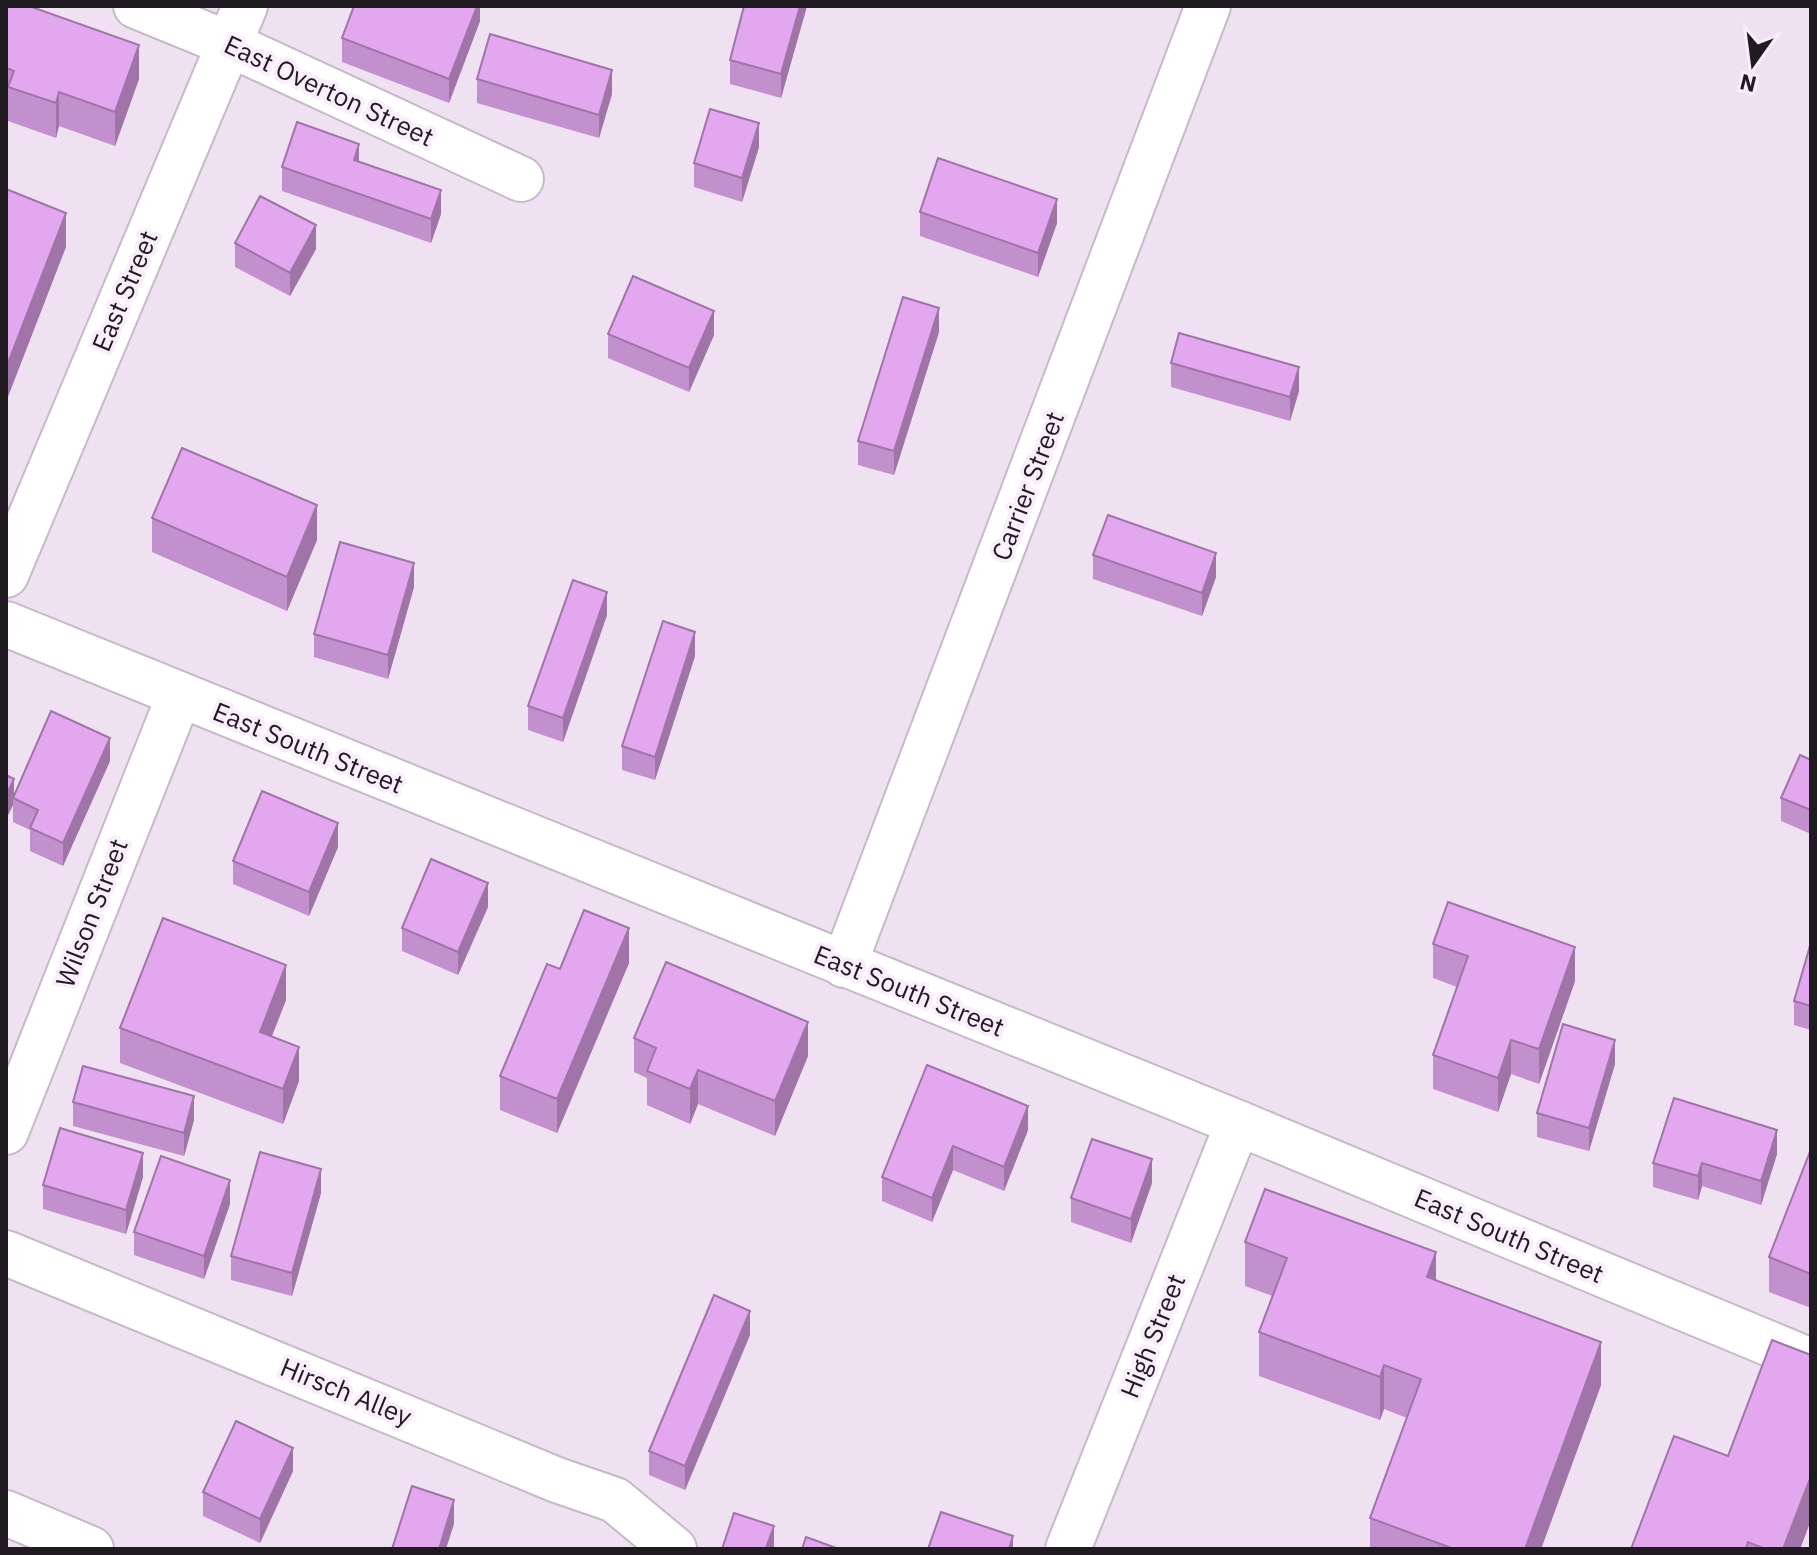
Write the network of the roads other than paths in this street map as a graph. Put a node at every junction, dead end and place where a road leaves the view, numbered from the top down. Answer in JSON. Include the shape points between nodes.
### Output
{"nodes":[{"id":1,"x":136,"y":6,"type":"edge"},
{"id":2,"x":1208,"y":6,"type":"edge"},
{"id":3,"x":237,"y":25,"type":"edge"},
{"id":4,"x":521,"y":179,"type":"dead end"},
{"id":5,"x":6,"y":575,"type":"edge"},
{"id":6,"x":6,"y":624,"type":"edge"},
{"id":7,"x":179,"y":696,"type":"junction"},
{"id":8,"x":844,"y":965,"type":"junction"},
{"id":9,"x":1238,"y":1123,"type":"junction"},
{"id":10,"x":6,"y":1132,"type":"edge"},
{"id":11,"x":6,"y":1253,"type":"edge"},
{"id":12,"x":1811,"y":1361,"type":"edge"},
{"id":13,"x":6,"y":1513,"type":"edge"},
{"id":14,"x":91,"y":1549,"type":"edge"},
{"id":15,"x":674,"y":1549,"type":"edge"},
{"id":16,"x":1068,"y":1549,"type":"edge"}],
"edges":[{"from":1,"to":3,"type":"street","name":"East Overton Street"},
{"from":2,"to":8,"type":"street","name":"Carrier Street"},
{"from":3,"to":4,"type":"street","name":"East Overton Street"},
{"from":3,"to":5,"type":"street","name":"East Street"},
{"from":6,"to":7,"type":"street","name":"East South Street"},
{"from":7,"to":8,"type":"street","name":"East South Street"},
{"from":7,"to":10,"type":"street","name":"Wilson Street"},
{"from":8,"to":9,"type":"street","name":"East South Street"},
{"from":9,"to":12,"type":"street","name":"East South Street"},
{"from":9,"to":16,"type":"street","name":"High Street"},
{"from":11,"to":15,"type":"street","name":"Hirsch Alley","via":[[615,1500]]},
{"from":13,"to":14,"type":"street"}]}
